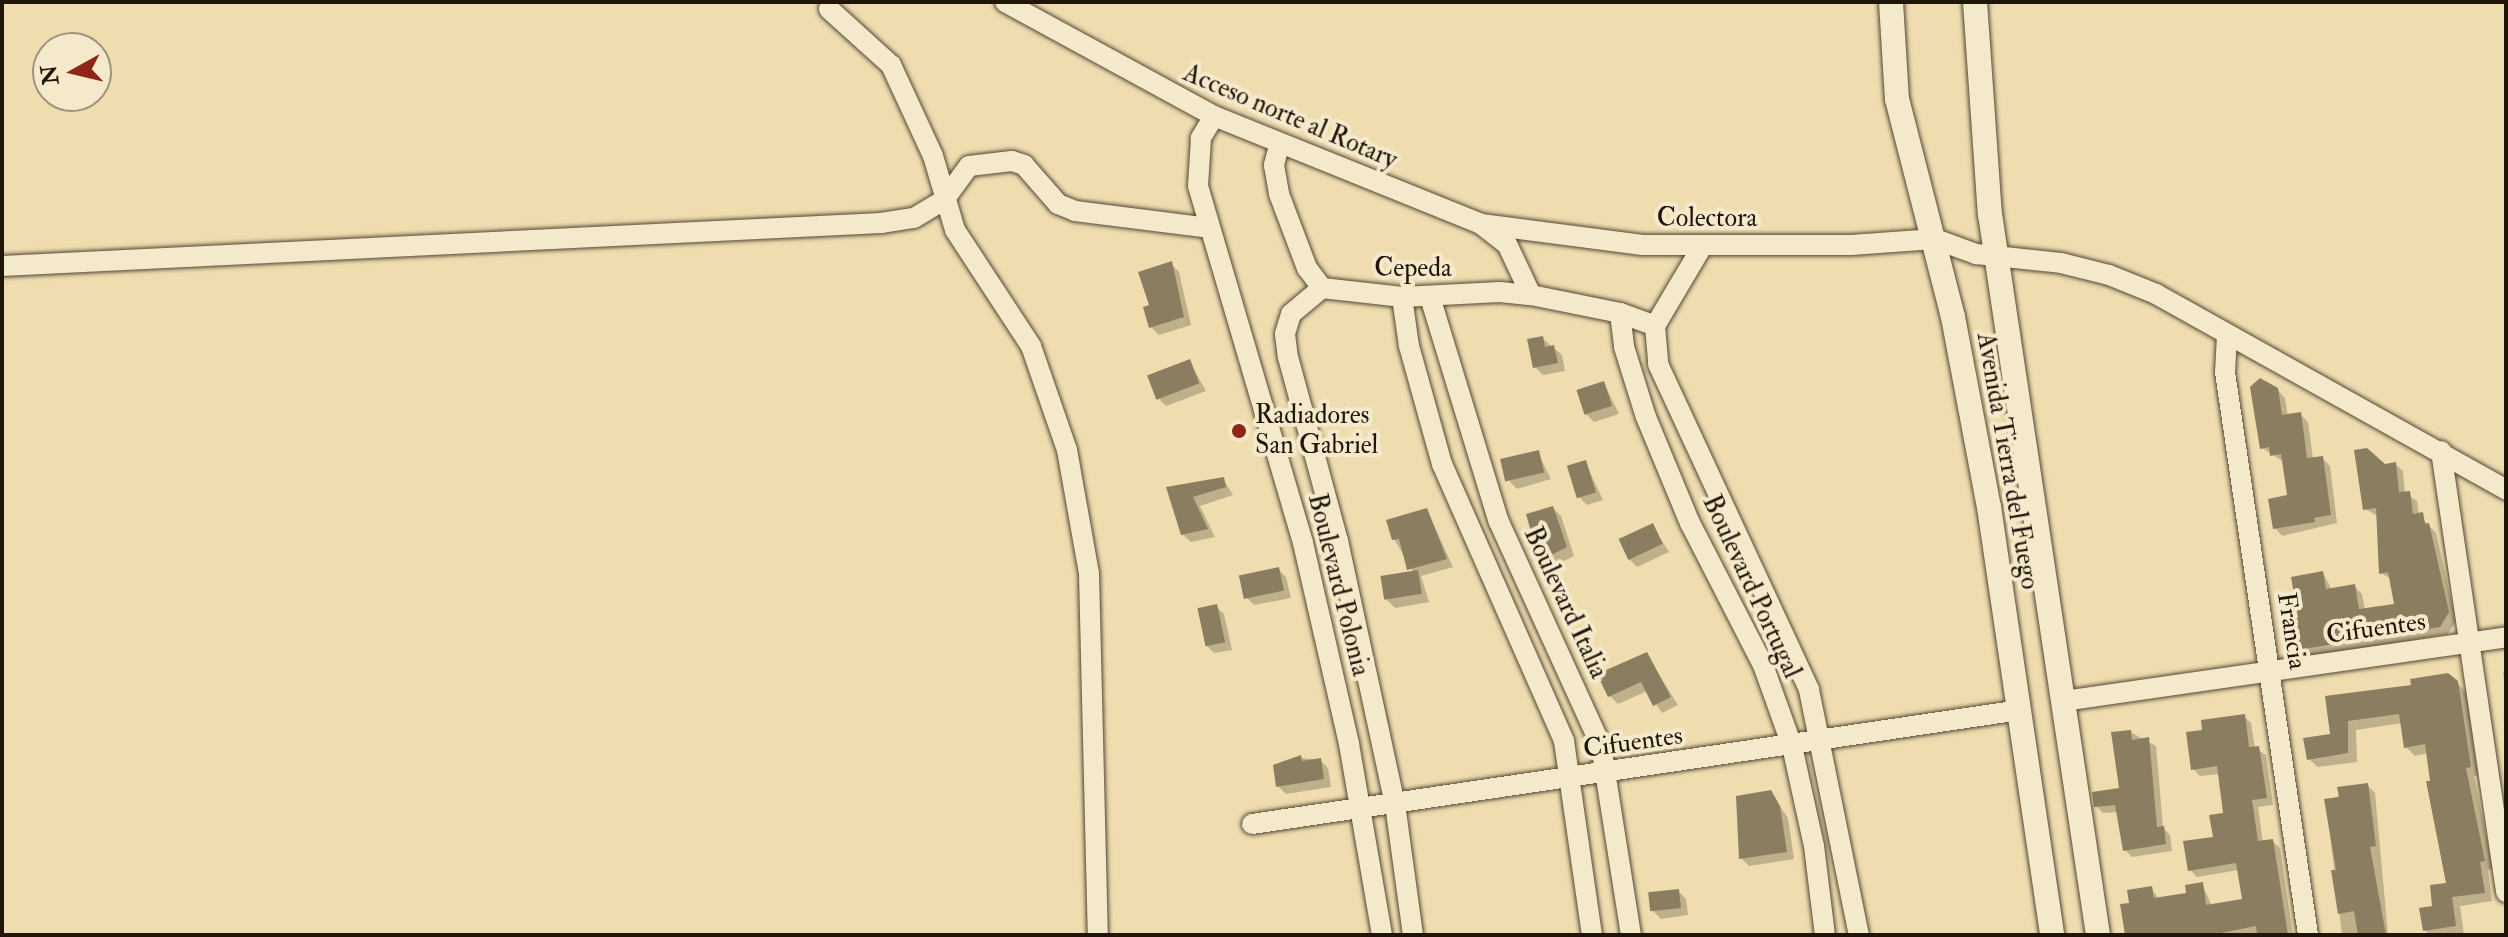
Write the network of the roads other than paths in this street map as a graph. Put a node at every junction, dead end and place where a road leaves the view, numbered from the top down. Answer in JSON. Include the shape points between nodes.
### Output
{"nodes":[{"id":1,"x":1005,"y":2,"type":"edge"},
{"id":2,"x":1891,"y":2,"type":"edge"},
{"id":3,"x":1975,"y":2,"type":"edge"},
{"id":4,"x":829,"y":9,"type":"dead end"},
{"id":5,"x":1214,"y":116,"type":"junction"},
{"id":6,"x":1279,"y":146,"type":"junction"},
{"id":7,"x":944,"y":200,"type":"junction"},
{"id":8,"x":1481,"y":224,"type":"junction"},
{"id":9,"x":1209,"y":228,"type":"junction"},
{"id":10,"x":1935,"y":239,"type":"junction"},
{"id":11,"x":1703,"y":245,"type":"junction"},
{"id":12,"x":1997,"y":257,"type":"junction"},
{"id":13,"x":2,"y":266,"type":"edge"},
{"id":14,"x":1322,"y":288,"type":"junction"},
{"id":15,"x":1531,"y":295,"type":"junction"},
{"id":16,"x":1402,"y":297,"type":"junction"},
{"id":17,"x":1430,"y":297,"type":"junction"},
{"id":18,"x":1620,"y":313,"type":"junction"},
{"id":19,"x":1655,"y":326,"type":"junction"},
{"id":20,"x":2227,"y":335,"type":"junction"},
{"id":21,"x":2441,"y":451,"type":"junction"},
{"id":22,"x":2506,"y":490,"type":"edge"},
{"id":23,"x":2506,"y":637,"type":"edge"},
{"id":24,"x":2471,"y":642,"type":"junction"},
{"id":25,"x":2271,"y":671,"type":"junction"},
{"id":26,"x":2064,"y":701,"type":"junction"},
{"id":27,"x":2020,"y":710,"type":"junction"},
{"id":28,"x":1822,"y":739,"type":"junction"},
{"id":29,"x":1792,"y":746,"type":"junction"},
{"id":30,"x":1607,"y":774,"type":"junction"},
{"id":31,"x":1570,"y":779,"type":"junction"},
{"id":32,"x":1395,"y":804,"type":"junction"},
{"id":33,"x":1360,"y":809,"type":"junction"},
{"id":34,"x":1252,"y":824,"type":"dead end"},
{"id":35,"x":2506,"y":892,"type":"edge"},
{"id":36,"x":1098,"y":935,"type":"edge"},
{"id":37,"x":1382,"y":935,"type":"edge"},
{"id":38,"x":1413,"y":935,"type":"edge"},
{"id":39,"x":1592,"y":935,"type":"edge"},
{"id":40,"x":1631,"y":935,"type":"edge"},
{"id":41,"x":1825,"y":935,"type":"edge"},
{"id":42,"x":1859,"y":935,"type":"edge"},
{"id":43,"x":2052,"y":935,"type":"edge"},
{"id":44,"x":2098,"y":935,"type":"edge"},
{"id":45,"x":2308,"y":935,"type":"edge"}],
"edges":[{"from":1,"to":5,"type":"street","name":"Acceso norte al Rotary"},
{"from":2,"to":10,"type":"street","name":"Avenida Tierra del Fuego","via":[[1902,127]]},
{"from":3,"to":12,"type":"street","name":"Avenida Tierra del Fuego"},
{"from":4,"to":7,"type":"street","via":[[891,65],[933,156]]},
{"from":5,"to":6,"type":"street","name":"Acceso norte al Rotary"},
{"from":5,"to":9,"type":"street","name":"Boulevard Polonia","via":[[1201,138],[1197,162]]},
{"from":6,"to":8,"type":"street","name":"Acceso norte al Rotary"},
{"from":6,"to":14,"type":"street","via":[[1274,165],[1279,194],[1307,268]]},
{"from":7,"to":9,"type":"street","via":[[969,166],[1012,161],[1024,165],[1058,204],[1075,211]]},
{"from":7,"to":13,"type":"street","via":[[914,218],[881,223]]},
{"from":7,"to":36,"type":"street","via":[[955,230],[1031,346],[1051,396],[1081,510],[1093,657]]},
{"from":8,"to":11,"type":"street","name":"Colectora","via":[[1563,238]]},
{"from":8,"to":15,"type":"street","name":"Acceso norte al Rotary","via":[[1507,244]]},
{"from":9,"to":33,"type":"street","name":"Boulevard Polonia","via":[[1303,543]]},
{"from":10,"to":11,"type":"street","name":"Colectora"},
{"from":10,"to":12,"type":"street","name":"Colectora"},
{"from":10,"to":27,"type":"street","name":"Avenida Tierra del Fuego","via":[[1989,507]]},
{"from":11,"to":19,"type":"street"},
{"from":12,"to":20,"type":"street","name":"Colectora","via":[[2061,263],[2109,275],[2156,294]]},
{"from":12,"to":26,"type":"street","name":"Avenida Tierra del Fuego"},
{"from":14,"to":16,"type":"street","name":"Cepeda"},
{"from":14,"to":32,"type":"street","name":"Boulevard Polonia","via":[[1291,314],[1285,334],[1288,357],[1338,541]]},
{"from":15,"to":17,"type":"street","name":"Cepeda"},
{"from":15,"to":18,"type":"street","name":"Cepeda"},
{"from":16,"to":17,"type":"street","name":"Cepeda"},
{"from":16,"to":31,"type":"street","via":[[1409,346],[1442,464],[1558,721]]},
{"from":17,"to":30,"type":"street","name":"Boulevard Italia","via":[[1499,522],[1593,725]]},
{"from":18,"to":19,"type":"street","name":"Cepeda"},
{"from":18,"to":29,"type":"street","name":"Boulevard Portugal","via":[[1624,347],[1646,417],[1690,523],[1763,665]]},
{"from":19,"to":28,"type":"street","name":"Boulevard Portugal","via":[[1658,364],[1809,690]]},
{"from":20,"to":21,"type":"street","name":"Colectora"},
{"from":20,"to":25,"type":"street","name":"Francia","via":[[2225,372]]},
{"from":21,"to":22,"type":"street"},
{"from":21,"to":24,"type":"street"},
{"from":23,"to":24,"type":"street","name":"Cifuentes"},
{"from":24,"to":25,"type":"street","name":"Cifuentes"},
{"from":24,"to":35,"type":"street"},
{"from":25,"to":26,"type":"street","name":"Cifuentes"},
{"from":25,"to":45,"type":"street","name":"Francia"},
{"from":26,"to":44,"type":"street","name":"Avenida Tierra del Fuego"},
{"from":27,"to":28,"type":"street","name":"Cifuentes"},
{"from":27,"to":43,"type":"street","name":"Avenida Tierra del Fuego"},
{"from":28,"to":29,"type":"street","name":"Cifuentes"},
{"from":28,"to":42,"type":"street","name":"Boulevard Portugal"},
{"from":29,"to":30,"type":"street","name":"Cifuentes"},
{"from":29,"to":41,"type":"street","name":"Boulevard Portugal","via":[[1814,846]]},
{"from":30,"to":31,"type":"street","name":"Cifuentes"},
{"from":30,"to":40,"type":"street","name":"Boulevard Italia"},
{"from":31,"to":32,"type":"street","name":"Cifuentes"},
{"from":31,"to":39,"type":"street"},
{"from":32,"to":33,"type":"street","name":"Cifuentes"},
{"from":32,"to":38,"type":"street","name":"Boulevard Polonia"},
{"from":33,"to":34,"type":"street","name":"Cifuentes"},
{"from":33,"to":37,"type":"street","name":"Boulevard Polonia"}]}
